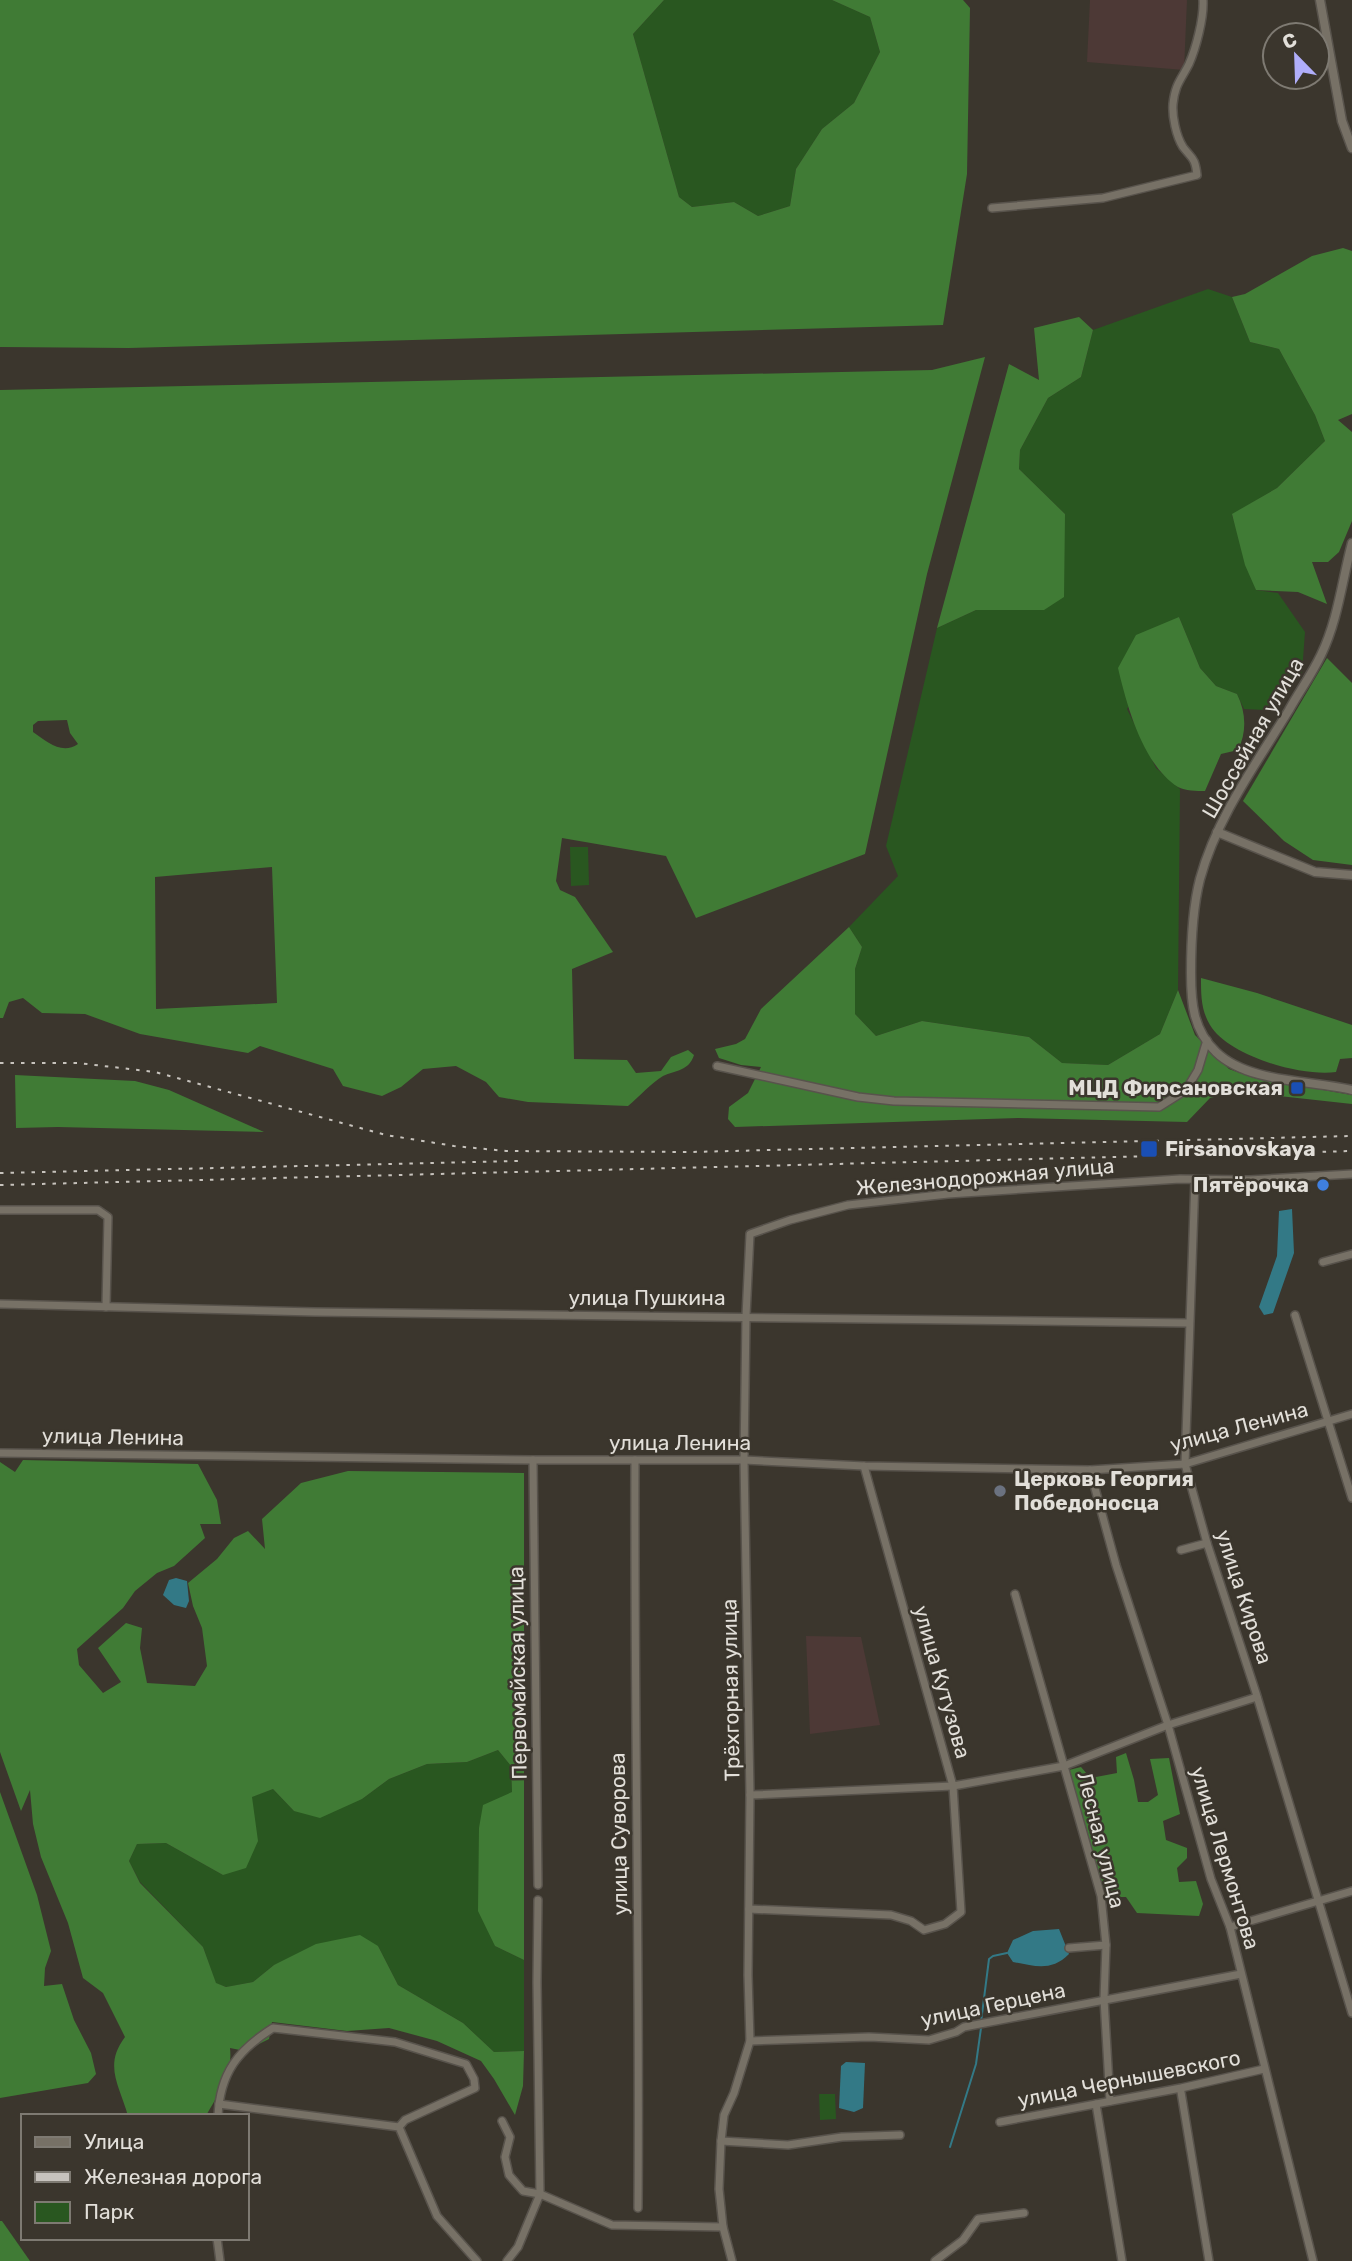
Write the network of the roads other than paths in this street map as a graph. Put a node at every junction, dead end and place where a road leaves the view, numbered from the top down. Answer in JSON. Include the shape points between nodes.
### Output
{"nodes":[{"id":1,"x":1203,"y":0,"type":"edge"},
{"id":2,"x":1320,"y":0,"type":"edge"},
{"id":3,"x":1352,"y":148,"type":"edge"},
{"id":4,"x":992,"y":208,"type":"dead end"},
{"id":5,"x":1352,"y":543,"type":"edge"},
{"id":6,"x":1217,"y":832,"type":"junction"},
{"id":7,"x":1352,"y":875,"type":"edge"},
{"id":8,"x":1207,"y":1040,"type":"junction"},
{"id":9,"x":717,"y":1066,"type":"dead end"},
{"id":10,"x":1352,"y":1090,"type":"edge"},
{"id":11,"x":1352,"y":1174,"type":"edge"},
{"id":12,"x":1195,"y":1179,"type":"junction"},
{"id":13,"x":0,"y":1210,"type":"edge"},
{"id":14,"x":750,"y":1234,"type":"joint"},
{"id":15,"x":1352,"y":1254,"type":"edge"},
{"id":16,"x":1323,"y":1262,"type":"dead end"},
{"id":17,"x":0,"y":1304,"type":"edge"},
{"id":18,"x":106,"y":1307,"type":"junction"},
{"id":19,"x":1295,"y":1315,"type":"dead end"},
{"id":20,"x":746,"y":1316,"type":"junction"},
{"id":21,"x":1189,"y":1323,"type":"junction"},
{"id":22,"x":1352,"y":1414,"type":"edge"},
{"id":23,"x":1328,"y":1421,"type":"junction"},
{"id":24,"x":0,"y":1453,"type":"edge"},
{"id":25,"x":533,"y":1460,"type":"junction"},
{"id":26,"x":635,"y":1460,"type":"junction"},
{"id":27,"x":744,"y":1460,"type":"junction"},
{"id":28,"x":1185,"y":1464,"type":"junction"},
{"id":29,"x":864,"y":1466,"type":"junction"},
{"id":30,"x":1090,"y":1470,"type":"junction"},
{"id":31,"x":1352,"y":1498,"type":"edge"},
{"id":32,"x":1207,"y":1543,"type":"junction"},
{"id":33,"x":1181,"y":1550,"type":"dead end"},
{"id":34,"x":1015,"y":1594,"type":"dead end"},
{"id":35,"x":1257,"y":1697,"type":"junction"},
{"id":36,"x":1168,"y":1725,"type":"junction"},
{"id":37,"x":1064,"y":1766,"type":"junction"},
{"id":38,"x":953,"y":1786,"type":"junction"},
{"id":39,"x":750,"y":1795,"type":"junction"},
{"id":40,"x":538,"y":1885,"type":"dead end"},
{"id":41,"x":1352,"y":1891,"type":"edge"},
{"id":42,"x":538,"y":1900,"type":"dead end"},
{"id":43,"x":1318,"y":1902,"type":"junction"},
{"id":44,"x":749,"y":1909,"type":"junction"},
{"id":45,"x":1230,"y":1927,"type":"junction"},
{"id":46,"x":1106,"y":1945,"type":"junction"},
{"id":47,"x":1069,"y":1948,"type":"dead end"},
{"id":48,"x":1241,"y":1974,"type":"junction"},
{"id":49,"x":1104,"y":1999,"type":"junction"},
{"id":50,"x":1352,"y":2012,"type":"edge"},
{"id":51,"x":750,"y":2040,"type":"junction"},
{"id":52,"x":1264,"y":2069,"type":"junction"},
{"id":53,"x":1181,"y":2092,"type":"dead end"},
{"id":54,"x":1110,"y":2101,"type":"junction"},
{"id":55,"x":219,"y":2104,"type":"junction"},
{"id":56,"x":1096,"y":2104,"type":"junction"},
{"id":57,"x":218,"y":2114,"type":"edge"},
{"id":58,"x":502,"y":2121,"type":"dead end"},
{"id":59,"x":1000,"y":2122,"type":"dead end"},
{"id":60,"x":399,"y":2127,"type":"junction"},
{"id":61,"x":900,"y":2135,"type":"dead end"},
{"id":62,"x":721,"y":2141,"type":"junction"},
{"id":63,"x":540,"y":2194,"type":"junction"},
{"id":64,"x":638,"y":2208,"type":"dead end"},
{"id":65,"x":1024,"y":2213,"type":"dead end"},
{"id":66,"x":723,"y":2227,"type":"junction"},
{"id":67,"x":217,"y":2240,"type":"edge"},
{"id":68,"x":220,"y":2261,"type":"edge"},
{"id":69,"x":477,"y":2261,"type":"edge"},
{"id":70,"x":506,"y":2261,"type":"edge"},
{"id":71,"x":732,"y":2261,"type":"edge"},
{"id":72,"x":935,"y":2261,"type":"edge"},
{"id":73,"x":1122,"y":2261,"type":"edge"},
{"id":74,"x":1209,"y":2261,"type":"edge"},
{"id":75,"x":1313,"y":2261,"type":"edge"}],
"edges":[{"from":1,"to":4,"type":"street","via":[[1189,64],[1178,80],[1172,108],[1178,135],[1196,164],[1197,175],[1103,198]]},
{"from":2,"to":3,"type":"street","via":[[1342,121]]},
{"from":5,"to":6,"type":"street","name":"Шоссейная улица","via":[[1333,627],[1321,656]]},
{"from":6,"to":7,"type":"street","via":[[1315,872]]},
{"from":6,"to":8,"type":"street","name":"Шоссейная улица","via":[[1200,879],[1191,940],[1193,1013]]},
{"from":8,"to":9,"type":"street","via":[[1186,1090],[1159,1107],[894,1101]]},
{"from":8,"to":10,"type":"street","name":"Шоссейная улица","via":[[1216,1052],[1247,1070]]},
{"from":11,"to":12,"type":"street","name":"Железнодорожная улица"},
{"from":12,"to":14,"type":"street","name":"Железнодорожная улица","via":[[1033,1187],[849,1205]]},
{"from":12,"to":21,"type":"street","name":"улица Кирова"},
{"from":13,"to":18,"type":"street","via":[[98,1210],[108,1217]]},
{"from":14,"to":20,"type":"street","name":"Трёхгорная улица"},
{"from":15,"to":16,"type":"street"},
{"from":17,"to":18,"type":"street","name":"улица Пушкина"},
{"from":18,"to":20,"type":"street","name":"улица Пушкина"},
{"from":19,"to":23,"type":"street"},
{"from":20,"to":21,"type":"street","name":"улица Пушкина"},
{"from":20,"to":27,"type":"street","name":"Трёхгорная улица"},
{"from":21,"to":28,"type":"street","name":"улица Кирова"},
{"from":22,"to":23,"type":"street","name":"улица Ленина"},
{"from":23,"to":28,"type":"street","name":"улица Ленина"},
{"from":23,"to":31,"type":"street"},
{"from":24,"to":25,"type":"street","name":"улица Ленина"},
{"from":25,"to":26,"type":"street","name":"улица Ленина"},
{"from":25,"to":40,"type":"street","name":"Первомайская улица"},
{"from":26,"to":27,"type":"street","name":"улица Ленина"},
{"from":26,"to":64,"type":"street","name":"улица Суворова"},
{"from":27,"to":29,"type":"street","name":"улица Ленина"},
{"from":27,"to":39,"type":"street","name":"Трёхгорная улица"},
{"from":28,"to":30,"type":"street","name":"улица Ленина"},
{"from":28,"to":32,"type":"street","name":"улица Кирова"},
{"from":29,"to":30,"type":"street","name":"улица Ленина"},
{"from":29,"to":38,"type":"street","name":"улица Кутузова"},
{"from":30,"to":36,"type":"street","name":"улица Лермонтова"},
{"from":32,"to":33,"type":"street"},
{"from":32,"to":35,"type":"street","name":"улица Кирова"},
{"from":34,"to":37,"type":"street","name":"Лесная улица"},
{"from":35,"to":36,"type":"street"},
{"from":35,"to":43,"type":"street","name":"улица Кирова"},
{"from":36,"to":37,"type":"street"},
{"from":36,"to":45,"type":"street","name":"улица Лермонтова","via":[[1211,1879]]},
{"from":37,"to":38,"type":"street"},
{"from":37,"to":46,"type":"street","name":"Лесная улица","via":[[1101,1896]]},
{"from":38,"to":39,"type":"street"},
{"from":38,"to":44,"type":"street","name":"улица Кутузова","via":[[961,1912],[944,1924],[924,1930],[891,1916]]},
{"from":39,"to":44,"type":"street","name":"Трёхгорная улица"},
{"from":41,"to":43,"type":"street"},
{"from":42,"to":63,"type":"street"},
{"from":43,"to":45,"type":"street"},
{"from":43,"to":50,"type":"street","name":"улица Кирова"},
{"from":44,"to":51,"type":"street","name":"Трёхгорная улица"},
{"from":45,"to":48,"type":"street","name":"улица Лермонтова"},
{"from":46,"to":47,"type":"street"},
{"from":46,"to":49,"type":"street","name":"Лесная улица"},
{"from":48,"to":49,"type":"street","name":"улица Герцена"},
{"from":48,"to":52,"type":"street","name":"улица Лермонтова"},
{"from":49,"to":51,"type":"street","name":"улица Герцена","via":[[964,2027],[929,2040]]},
{"from":49,"to":54,"type":"street","name":"Лесная улица"},
{"from":51,"to":62,"type":"street","name":"Трёхгорная улица","via":[[724,2115]]},
{"from":52,"to":54,"type":"street","name":"улица Чернышевского"},
{"from":52,"to":75,"type":"street","name":"улица Лермонтова"},
{"from":53,"to":74,"type":"street"},
{"from":54,"to":56,"type":"street","name":"улица Чернышевского"},
{"from":55,"to":57,"type":"street"},
{"from":55,"to":60,"type":"street"},
{"from":55,"to":60,"type":"street","via":[[241,2051],[273,2028],[396,2042],[466,2064],[475,2088]]},
{"from":56,"to":59,"type":"street","name":"улица Чернышевского"},
{"from":56,"to":73,"type":"street"},
{"from":58,"to":63,"type":"street","via":[[510,2137],[505,2157],[509,2175],[523,2190]]},
{"from":60,"to":69,"type":"street","via":[[437,2216]]},
{"from":61,"to":62,"type":"street","via":[[788,2145]]},
{"from":62,"to":66,"type":"street","name":"Трёхгорная улица"},
{"from":63,"to":66,"type":"street","via":[[612,2225]]},
{"from":63,"to":70,"type":"street","via":[[518,2247]]},
{"from":65,"to":72,"type":"street","via":[[978,2218],[963,2240]]},
{"from":66,"to":71,"type":"street","name":"Трёхгорная улица"},
{"from":67,"to":68,"type":"street"}]}
